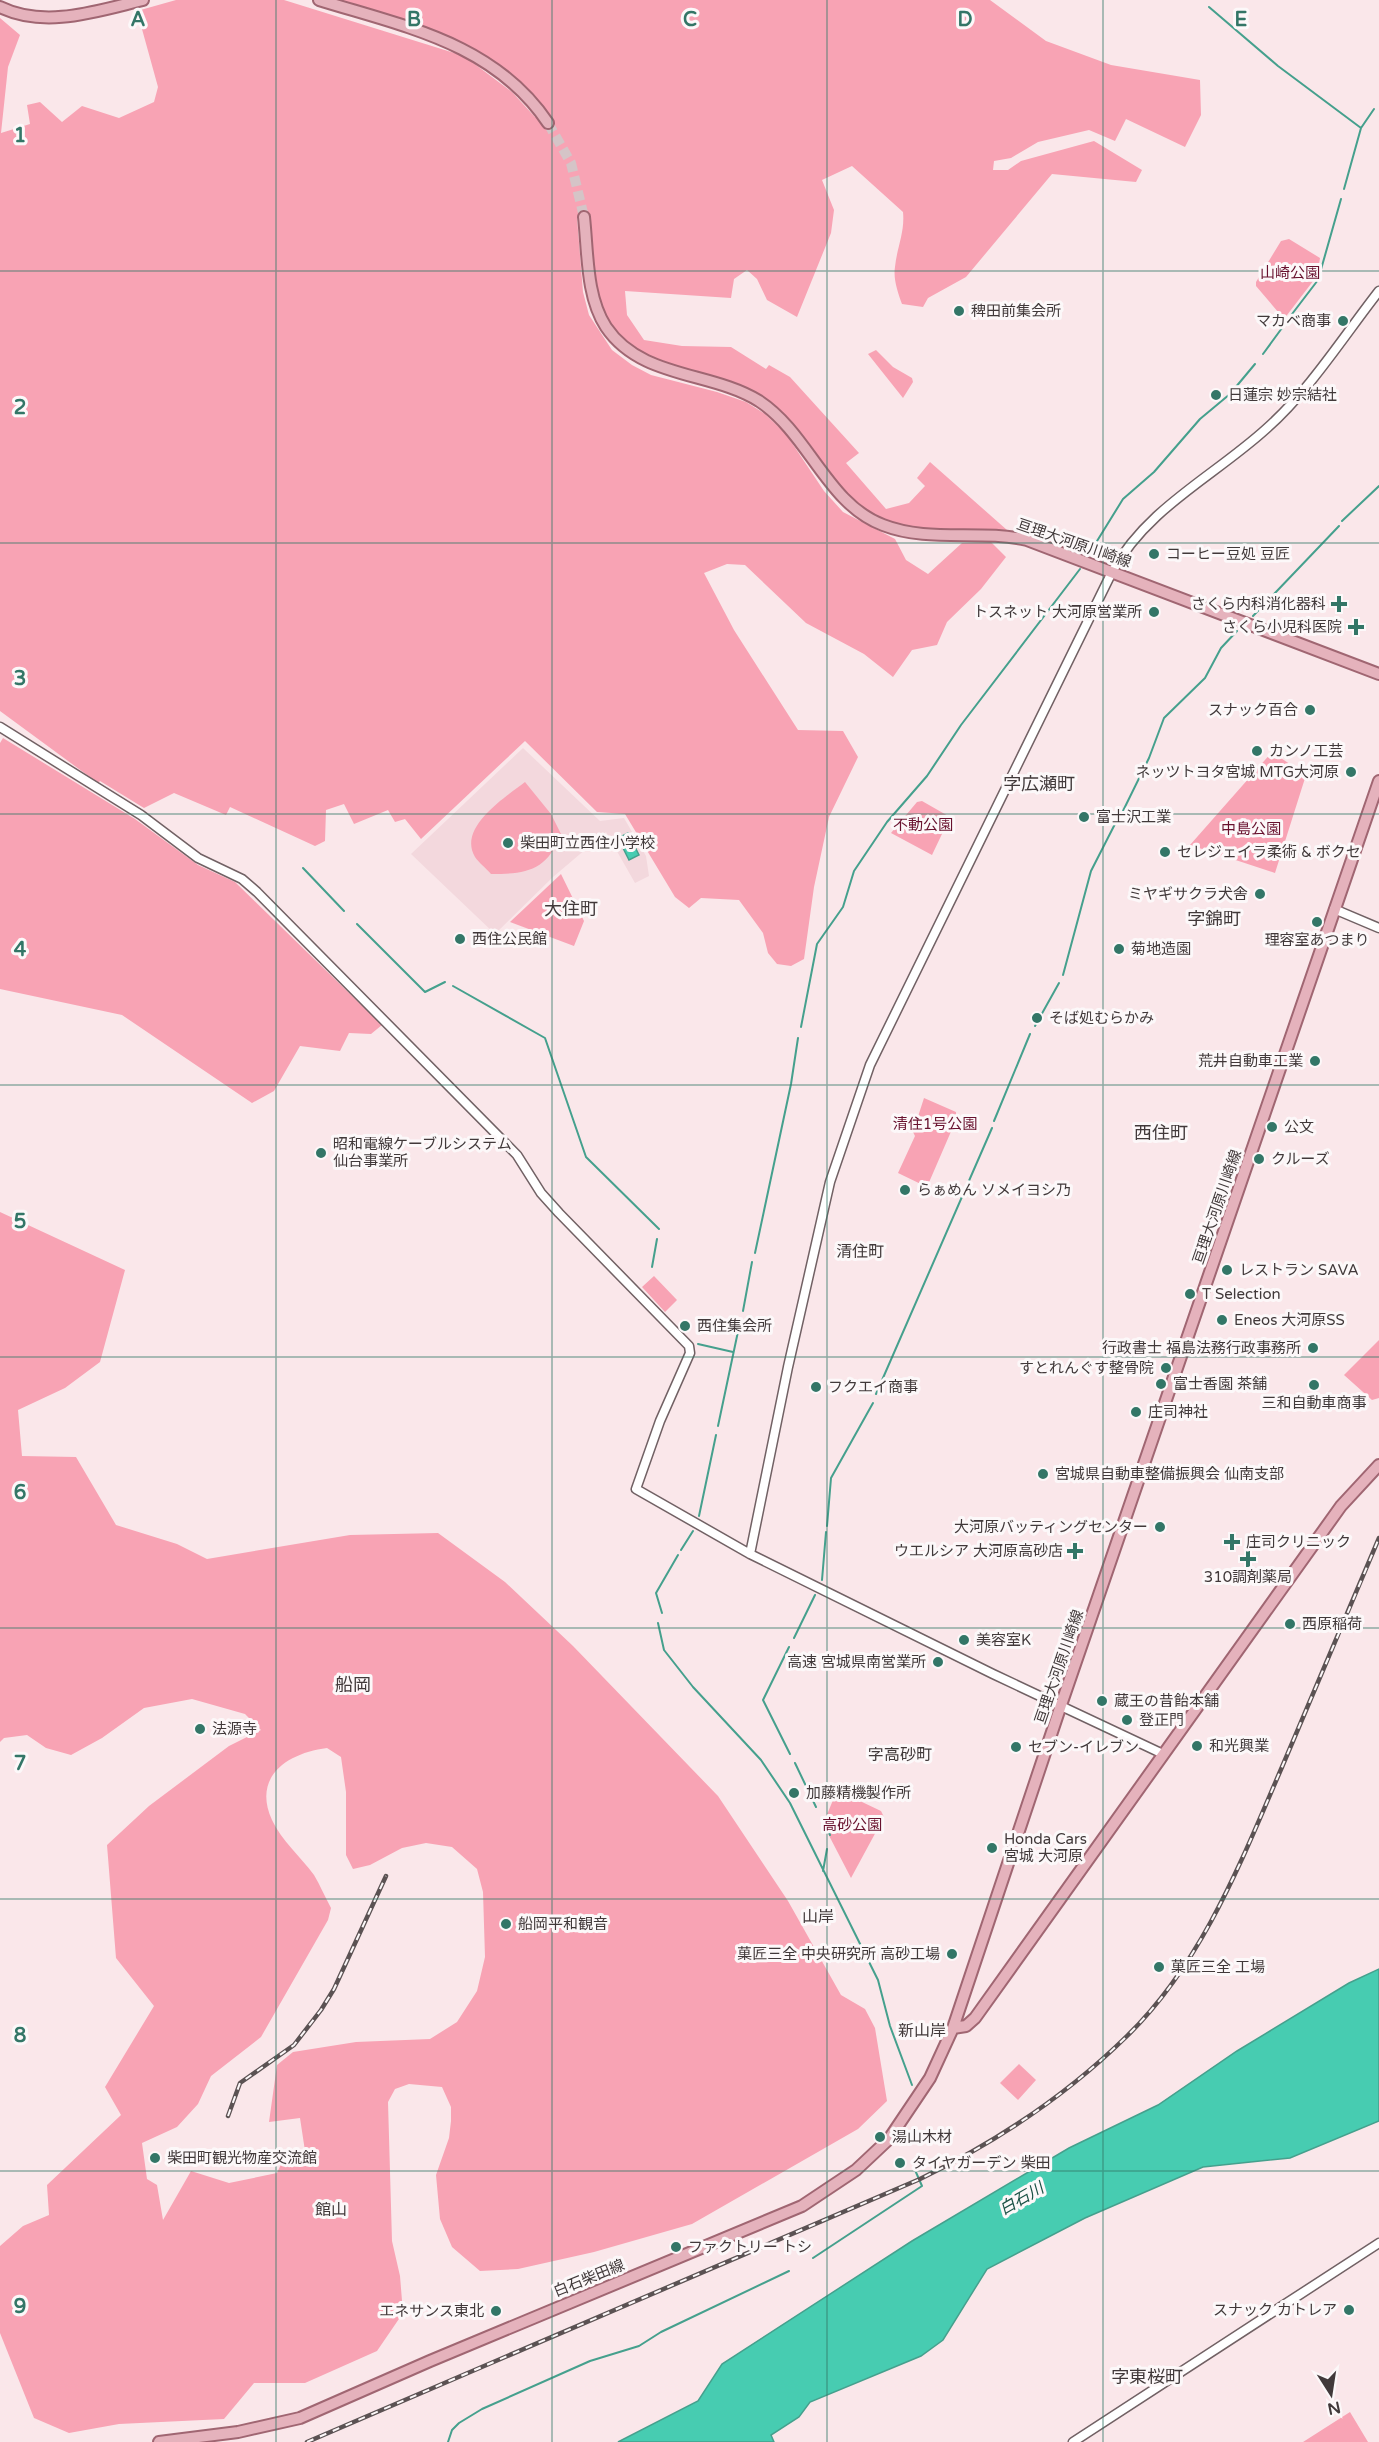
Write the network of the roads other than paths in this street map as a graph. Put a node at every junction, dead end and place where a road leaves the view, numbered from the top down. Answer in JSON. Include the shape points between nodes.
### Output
{"nodes":[{"id":1,"x":143,"y":0,"type":"edge"},
{"id":2,"x":319,"y":0,"type":"edge"},
{"id":3,"x":0,"y":7,"type":"edge"},
{"id":4,"x":548,"y":123,"type":"tunnel mouth"},
{"id":5,"x":584,"y":217,"type":"tunnel mouth"},
{"id":6,"x":1379,"y":291,"type":"edge"},
{"id":7,"x":1112,"y":572,"type":"junction"},
{"id":8,"x":1379,"y":675,"type":"edge"},
{"id":9,"x":0,"y":727,"type":"edge"},
{"id":10,"x":1379,"y":781,"type":"edge"},
{"id":11,"x":1334,"y":909,"type":"junction"},
{"id":12,"x":1379,"y":928,"type":"edge"},
{"id":13,"x":1379,"y":1465,"type":"edge"},
{"id":14,"x":750,"y":1554,"type":"junction"},
{"id":15,"x":1061,"y":1705,"type":"junction"},
{"id":16,"x":1163,"y":1754,"type":"junction"},
{"id":17,"x":953,"y":2028,"type":"junction"},
{"id":18,"x":1379,"y":2243,"type":"edge"},
{"id":19,"x":159,"y":2442,"type":"edge"},
{"id":20,"x":1073,"y":2442,"type":"edge"}],
"edges":[{"from":1,"to":3,"type":"main road","via":[[55,18],[29,16]]},
{"from":2,"to":4,"type":"main road","via":[[428,34],[478,56],[524,92]]},
{"from":5,"to":7,"type":"main road","name":"亘理大河原川崎線","via":[[594,301],[616,339],[648,363],[728,386],[779,416],[846,501],[863,514],[881,525],[919,534],[993,534],[1027,540]]},
{"from":6,"to":7,"type":"street","via":[[1280,416],[1155,516],[1120,556]]},
{"from":7,"to":8,"type":"main road","name":"亘理大河原川崎線"},
{"from":7,"to":14,"type":"street","via":[[870,1065],[830,1182]]},
{"from":9,"to":14,"type":"street","via":[[141,815],[198,858],[242,879],[517,1155],[541,1194],[689,1346],[690,1353],[660,1420],[636,1489]]},
{"from":10,"to":11,"type":"main road","name":"亘理大河原川崎線"},
{"from":11,"to":12,"type":"street"},
{"from":11,"to":15,"type":"main road","name":"亘理大河原川崎線"},
{"from":13,"to":16,"type":"main road","via":[[1341,1506]]},
{"from":14,"to":15,"type":"street"},
{"from":15,"to":16,"type":"street"},
{"from":15,"to":17,"type":"main road","name":"亘理大河原川崎線"},
{"from":16,"to":17,"type":"main road","via":[[975,2018],[966,2026]]},
{"from":17,"to":19,"type":"main road","name":"白石柴田線","via":[[927,2083],[889,2139],[849,2175],[802,2206],[300,2418],[238,2432]]},
{"from":18,"to":20,"type":"street"}]}
